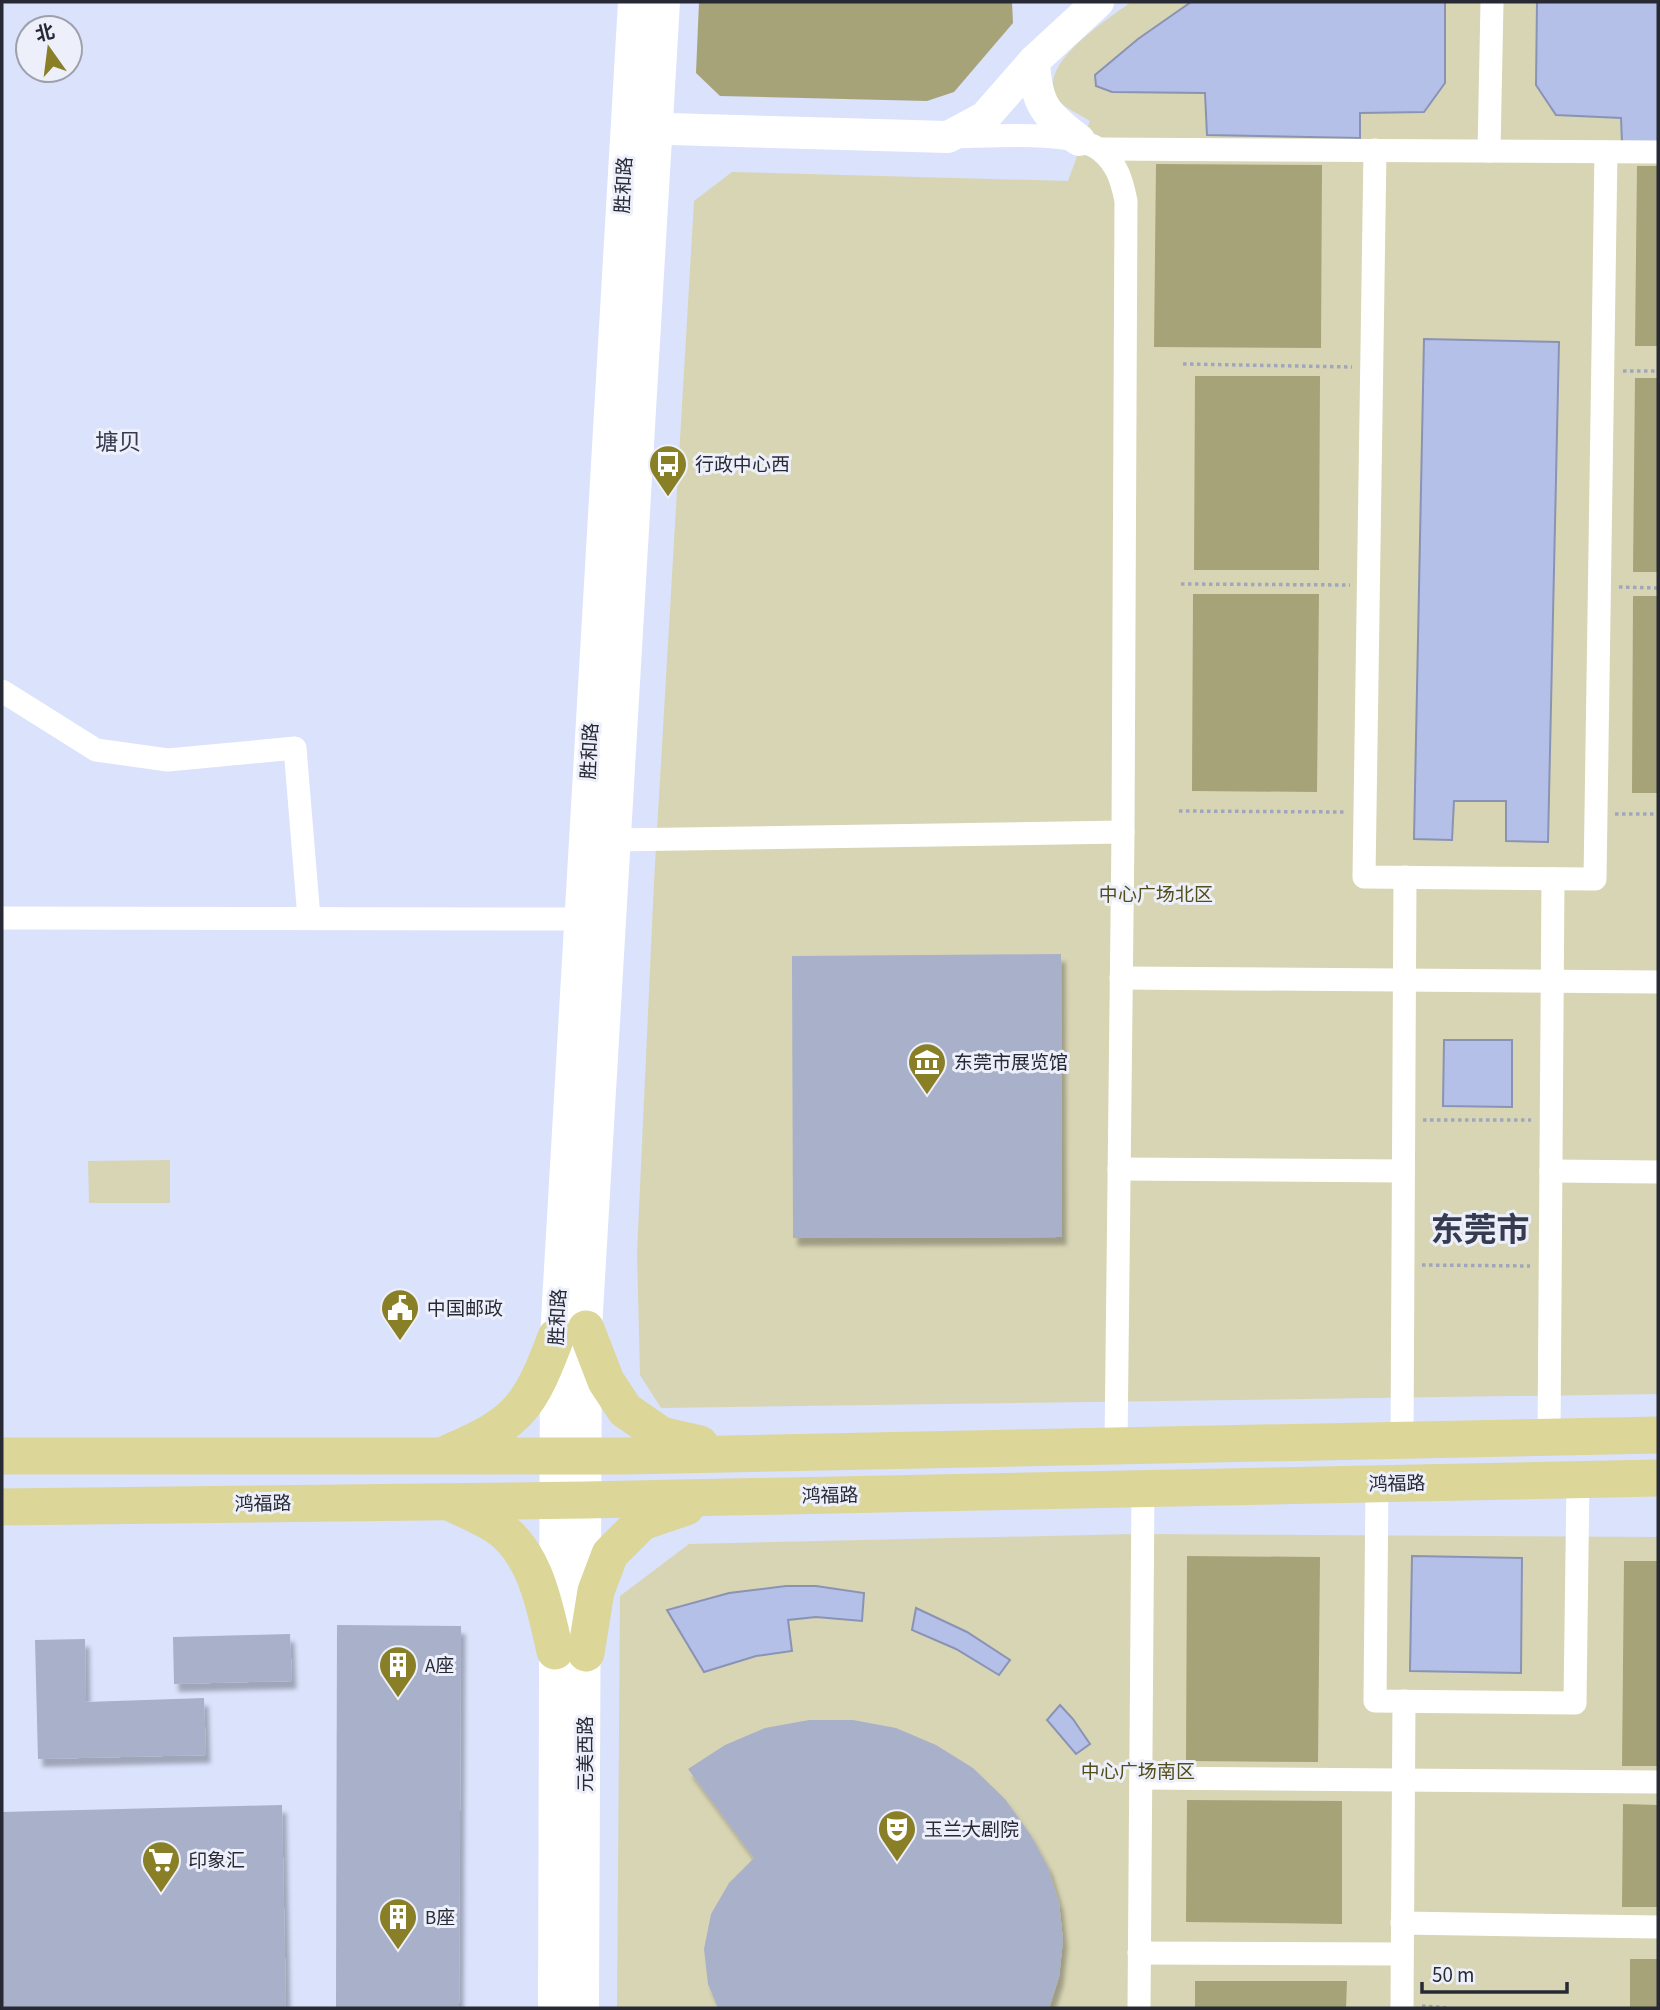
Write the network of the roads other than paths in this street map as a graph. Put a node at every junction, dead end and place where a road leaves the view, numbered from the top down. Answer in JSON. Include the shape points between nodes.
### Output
{"nodes":[{"id":1,"x":634,"y":2,"type":"edge"},
{"id":2,"x":664,"y":2,"type":"edge"},
{"id":3,"x":1098,"y":2,"type":"edge"},
{"id":4,"x":1492,"y":2,"type":"edge"},
{"id":5,"x":1034,"y":61,"type":"junction"},
{"id":6,"x":642,"y":128,"type":"junction"},
{"id":7,"x":948,"y":137,"type":"junction"},
{"id":8,"x":1089,"y":145,"type":"junction"},
{"id":9,"x":1375,"y":150,"type":"junction"},
{"id":10,"x":1489,"y":151,"type":"junction"},
{"id":11,"x":1606,"y":152,"type":"junction"},
{"id":12,"x":1658,"y":152,"type":"edge"},
{"id":13,"x":2,"y":691,"type":"edge"},
{"id":14,"x":1122,"y":832,"type":"junction"},
{"id":15,"x":614,"y":840,"type":"junction"},
{"id":16,"x":1405,"y":877,"type":"junction"},
{"id":17,"x":1553,"y":879,"type":"junction"},
{"id":18,"x":2,"y":918,"type":"edge"},
{"id":19,"x":309,"y":918,"type":"junction"},
{"id":20,"x":579,"y":919,"type":"junction"},
{"id":21,"x":1121,"y":978,"type":"junction"},
{"id":22,"x":1405,"y":980,"type":"junction"},
{"id":23,"x":1552,"y":981,"type":"junction"},
{"id":24,"x":1658,"y":982,"type":"edge"},
{"id":25,"x":1119,"y":1169,"type":"junction"},
{"id":26,"x":1403,"y":1171,"type":"junction"},
{"id":27,"x":1551,"y":1171,"type":"junction"},
{"id":28,"x":1658,"y":1172,"type":"edge"},
{"id":29,"x":571,"y":1333,"type":"junction"},
{"id":30,"x":1658,"y":1435,"type":"edge"},
{"id":31,"x":1549,"y":1437,"type":"junction"},
{"id":32,"x":1402,"y":1440,"type":"junction"},
{"id":33,"x":1116,"y":1446,"type":"junction"},
{"id":34,"x":738,"y":1454,"type":"junction"},
{"id":35,"x":2,"y":1456,"type":"edge"},
{"id":36,"x":440,"y":1456,"type":"junction"},
{"id":37,"x":571,"y":1456,"type":"junction"},
{"id":38,"x":1658,"y":1478,"type":"edge"},
{"id":39,"x":1578,"y":1479,"type":"junction"},
{"id":40,"x":1377,"y":1483,"type":"junction"},
{"id":41,"x":1143,"y":1488,"type":"junction"},
{"id":42,"x":745,"y":1496,"type":"junction"},
{"id":43,"x":571,"y":1500,"type":"junction"},
{"id":44,"x":447,"y":1501,"type":"junction"},
{"id":45,"x":2,"y":1507,"type":"edge"},
{"id":46,"x":570,"y":1652,"type":"junction"},
{"id":47,"x":1404,"y":1701,"type":"junction"},
{"id":48,"x":1141,"y":1778,"type":"junction"},
{"id":49,"x":1403,"y":1780,"type":"junction"},
{"id":50,"x":1658,"y":1782,"type":"edge"},
{"id":51,"x":1402,"y":1923,"type":"junction"},
{"id":52,"x":1658,"y":1927,"type":"edge"},
{"id":53,"x":1139,"y":1953,"type":"junction"},
{"id":54,"x":1402,"y":1954,"type":"junction"},
{"id":55,"x":1402,"y":2006,"type":"dead end"},
{"id":56,"x":554,"y":2008,"type":"edge"},
{"id":57,"x":583,"y":2008,"type":"edge"},
{"id":58,"x":1139,"y":2008,"type":"edge"}],
"edges":[{"from":1,"to":6,"type":"main road","name":"胜和路"},
{"from":2,"to":6,"type":"main road","name":"胜和路"},
{"from":3,"to":5,"type":"main road"},
{"from":4,"to":10,"type":"street"},
{"from":5,"to":7,"type":"main road","via":[[985,117]]},
{"from":5,"to":8,"type":"main road","via":[[1037,95],[1045,110]]},
{"from":6,"to":7,"type":"main road"},
{"from":6,"to":15,"type":"main road","name":"胜和路"},
{"from":6,"to":20,"type":"main road","name":"胜和路"},
{"from":7,"to":8,"type":"street","via":[[1053,137]]},
{"from":8,"to":9,"type":"street"},
{"from":8,"to":14,"type":"street","via":[[1112,162],[1126,201]]},
{"from":9,"to":10,"type":"street"},
{"from":9,"to":16,"type":"street","via":[[1364,877]]},
{"from":10,"to":11,"type":"street"},
{"from":11,"to":12,"type":"street"},
{"from":11,"to":17,"type":"street","via":[[1595,879]]},
{"from":13,"to":19,"type":"street","via":[[96,750],[168,760],[295,748]]},
{"from":14,"to":15,"type":"street"},
{"from":14,"to":21,"type":"street"},
{"from":15,"to":29,"type":"main road","name":"胜和路"},
{"from":16,"to":17,"type":"street"},
{"from":16,"to":22,"type":"street"},
{"from":17,"to":23,"type":"street"},
{"from":18,"to":19,"type":"street"},
{"from":19,"to":20,"type":"street"},
{"from":20,"to":29,"type":"main road","name":"胜和路"},
{"from":21,"to":22,"type":"street"},
{"from":21,"to":25,"type":"street"},
{"from":22,"to":23,"type":"street"},
{"from":22,"to":26,"type":"street"},
{"from":23,"to":24,"type":"street"},
{"from":23,"to":27,"type":"street"},
{"from":25,"to":26,"type":"street"},
{"from":25,"to":33,"type":"street"},
{"from":26,"to":32,"type":"street"},
{"from":27,"to":28,"type":"street"},
{"from":27,"to":31,"type":"street"},
{"from":29,"to":34,"type":"main road","via":[[625,1410],[661,1434]]},
{"from":29,"to":36,"type":"main road","via":[[525,1405],[501,1427]]},
{"from":29,"to":37,"type":"main road","name":"胜和路"},
{"from":30,"to":31,"type":"main road"},
{"from":31,"to":32,"type":"main road"},
{"from":32,"to":33,"type":"main road"},
{"from":33,"to":34,"type":"main road"},
{"from":34,"to":37,"type":"main road"},
{"from":35,"to":36,"type":"main road"},
{"from":36,"to":37,"type":"main road"},
{"from":37,"to":43,"type":"main road","name":"胜和路"},
{"from":38,"to":39,"type":"main road","name":"鸿福路"},
{"from":39,"to":40,"type":"main road","name":"鸿福路"},
{"from":39,"to":47,"type":"street","via":[[1575,1703]]},
{"from":40,"to":41,"type":"main road","name":"鸿福路"},
{"from":40,"to":47,"type":"street","via":[[1375,1701]]},
{"from":41,"to":42,"type":"main road","name":"鸿福路"},
{"from":41,"to":48,"type":"street"},
{"from":42,"to":43,"type":"main road","name":"鸿福路"},
{"from":42,"to":46,"type":"main road","via":[[688,1506],[642,1522],[610,1554]]},
{"from":43,"to":44,"type":"main road","name":"鸿福路"},
{"from":43,"to":46,"type":"main road","name":"元美西路"},
{"from":44,"to":45,"type":"main road","name":"鸿福路"},
{"from":44,"to":46,"type":"main road","via":[[497,1526],[519,1547]]},
{"from":46,"to":56,"type":"main road","name":"元美西路"},
{"from":46,"to":57,"type":"main road","name":"元美西路"},
{"from":47,"to":49,"type":"street"},
{"from":48,"to":49,"type":"street"},
{"from":48,"to":53,"type":"street"},
{"from":49,"to":50,"type":"street"},
{"from":49,"to":51,"type":"street"},
{"from":51,"to":52,"type":"street"},
{"from":51,"to":54,"type":"street"},
{"from":53,"to":54,"type":"street"},
{"from":53,"to":58,"type":"street"},
{"from":54,"to":55,"type":"street"}]}
